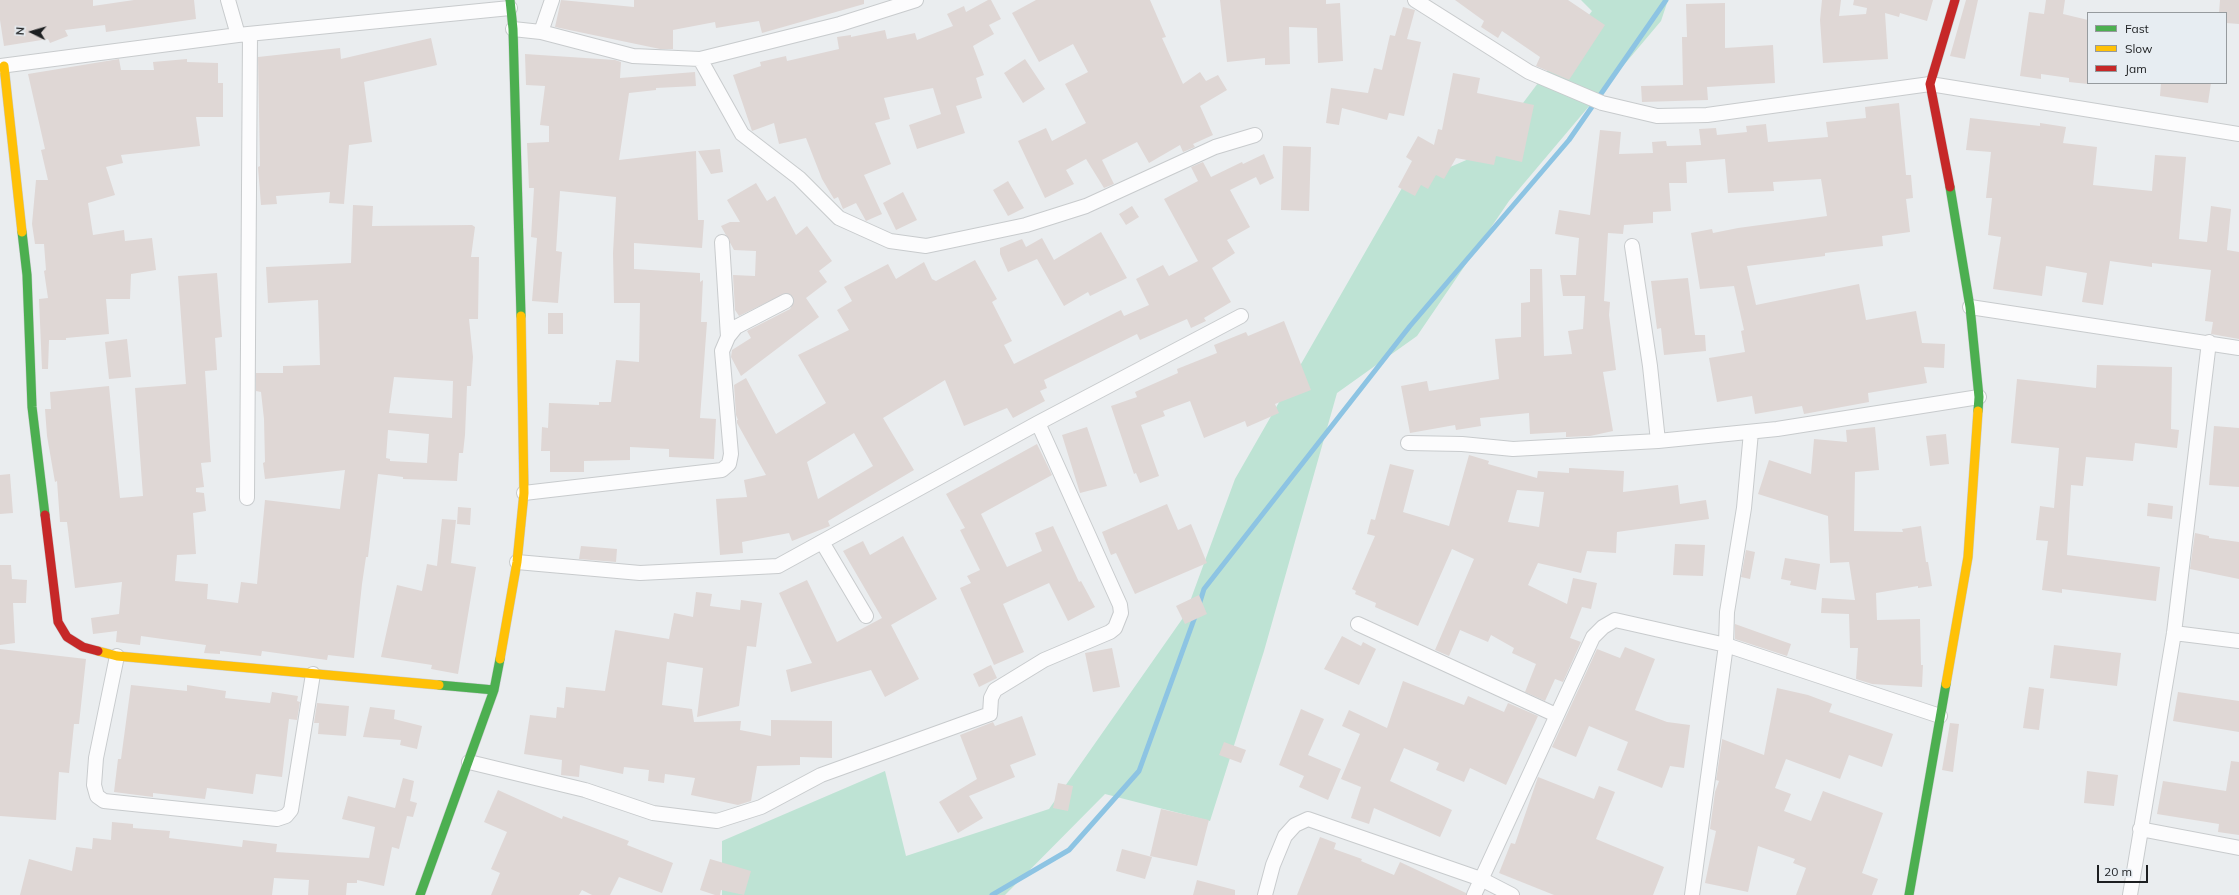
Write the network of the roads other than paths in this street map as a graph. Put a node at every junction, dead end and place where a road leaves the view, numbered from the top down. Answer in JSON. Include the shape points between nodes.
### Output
{"nodes":[{"id":1,"x":228,"y":0,"type":"edge"},
{"id":2,"x":552,"y":0,"type":"edge"},
{"id":3,"x":916,"y":0,"type":"edge"},
{"id":4,"x":1415,"y":0,"type":"edge"},
{"id":5,"x":1955,"y":0,"type":"edge"},
{"id":6,"x":510,"y":4,"type":"edge"},
{"id":7,"x":513,"y":29,"type":"junction"},
{"id":8,"x":541,"y":32,"type":"junction"},
{"id":9,"x":244,"y":34,"type":"junction"},
{"id":10,"x":700,"y":59,"type":"junction"},
{"id":11,"x":2,"y":66,"type":"edge"},
{"id":12,"x":1930,"y":84,"type":"junction"},
{"id":13,"x":2239,"y":134,"type":"edge"},
{"id":14,"x":1255,"y":135,"type":"dead end"},
{"id":15,"x":722,"y":242,"type":"dead end"},
{"id":16,"x":1632,"y":246,"type":"dead end"},
{"id":17,"x":786,"y":301,"type":"dead end"},
{"id":18,"x":1970,"y":307,"type":"junction"},
{"id":19,"x":1241,"y":316,"type":"dead end"},
{"id":20,"x":728,"y":337,"type":"junction"},
{"id":21,"x":2209,"y":342,"type":"junction"},
{"id":22,"x":2239,"y":348,"type":"edge"},
{"id":23,"x":1979,"y":397,"type":"junction"},
{"id":24,"x":1038,"y":423,"type":"junction"},
{"id":25,"x":1752,"y":432,"type":"junction"},
{"id":26,"x":1658,"y":441,"type":"junction"},
{"id":27,"x":1408,"y":443,"type":"dead end"},
{"id":28,"x":524,"y":493,"type":"junction"},
{"id":29,"x":247,"y":498,"type":"dead end"},
{"id":30,"x":822,"y":542,"type":"junction"},
{"id":31,"x":517,"y":562,"type":"junction"},
{"id":32,"x":866,"y":616,"type":"dead end"},
{"id":33,"x":1358,"y":624,"type":"dead end"},
{"id":34,"x":2174,"y":633,"type":"junction"},
{"id":35,"x":2239,"y":641,"type":"edge"},
{"id":36,"x":1726,"y":645,"type":"junction"},
{"id":37,"x":117,"y":656,"type":"junction"},
{"id":38,"x":313,"y":674,"type":"junction"},
{"id":39,"x":494,"y":690,"type":"junction"},
{"id":40,"x":1556,"y":715,"type":"junction"},
{"id":41,"x":1940,"y":716,"type":"junction"},
{"id":42,"x":469,"y":762,"type":"junction"},
{"id":43,"x":2140,"y":830,"type":"junction"},
{"id":44,"x":2239,"y":848,"type":"edge"},
{"id":45,"x":1481,"y":879,"type":"junction"},
{"id":46,"x":420,"y":895,"type":"edge"},
{"id":47,"x":1265,"y":895,"type":"edge"},
{"id":48,"x":1474,"y":895,"type":"edge"},
{"id":49,"x":1512,"y":895,"type":"edge"},
{"id":50,"x":1692,"y":895,"type":"edge"},
{"id":51,"x":1909,"y":895,"type":"edge"},
{"id":52,"x":2130,"y":895,"type":"edge"}],
"edges":[{"from":1,"to":9,"type":"street"},
{"from":2,"to":8,"type":"street"},
{"from":3,"to":10,"type":"street","via":[[840,24]]},
{"from":4,"to":12,"type":"street","via":[[1529,72],[1602,103],[1657,116],[1707,115]]},
{"from":5,"to":12,"type":"street"},
{"from":6,"to":7,"type":"street"},
{"from":6,"to":9,"type":"street"},
{"from":7,"to":8,"type":"street"},
{"from":7,"to":28,"type":"street"},
{"from":8,"to":10,"type":"street","via":[[633,56]]},
{"from":9,"to":11,"type":"street"},
{"from":9,"to":29,"type":"street"},
{"from":10,"to":14,"type":"street","via":[[742,134],[799,178],[839,218],[890,241],[926,246],[1026,225],[1086,206],[1215,147]]},
{"from":11,"to":37,"type":"street","via":[[27,275],[32,407],[58,622],[67,637],[83,647]]},
{"from":12,"to":13,"type":"street"},
{"from":12,"to":18,"type":"street"},
{"from":15,"to":20,"type":"street"},
{"from":16,"to":26,"type":"street"},
{"from":17,"to":20,"type":"street","via":[[736,327]]},
{"from":18,"to":21,"type":"street"},
{"from":18,"to":23,"type":"street"},
{"from":19,"to":24,"type":"street"},
{"from":20,"to":28,"type":"street","via":[[722,351],[731,454],[729,464],[722,470]]},
{"from":21,"to":22,"type":"street"},
{"from":21,"to":34,"type":"street"},
{"from":23,"to":25,"type":"street"},
{"from":23,"to":41,"type":"street","via":[[1968,557]]},
{"from":24,"to":30,"type":"street"},
{"from":24,"to":42,"type":"street","via":[[1121,613],[1115,628],[1110,632],[1044,660],[994,690],[990,714],[821,775],[761,806],[717,821],[653,813],[585,790]]},
{"from":25,"to":26,"type":"street"},
{"from":25,"to":36,"type":"street","via":[[1744,508],[1727,612]]},
{"from":26,"to":27,"type":"street","via":[[1513,449],[1462,444]]},
{"from":28,"to":31,"type":"street"},
{"from":30,"to":31,"type":"street","via":[[778,566],[640,573]]},
{"from":30,"to":32,"type":"street"},
{"from":31,"to":39,"type":"street"},
{"from":33,"to":40,"type":"street"},
{"from":34,"to":35,"type":"street"},
{"from":34,"to":43,"type":"street"},
{"from":36,"to":40,"type":"street","via":[[1615,620],[1593,637]]},
{"from":36,"to":41,"type":"street"},
{"from":36,"to":50,"type":"street"},
{"from":37,"to":38,"type":"street"},
{"from":37,"to":38,"type":"street","via":[[96,758],[96,796],[104,800],[270,818],[286,816],[291,810]]},
{"from":38,"to":39,"type":"street"},
{"from":39,"to":42,"type":"street"},
{"from":40,"to":45,"type":"street","via":[[1514,813]]},
{"from":41,"to":51,"type":"street"},
{"from":42,"to":46,"type":"street"},
{"from":43,"to":44,"type":"street"},
{"from":43,"to":52,"type":"street"},
{"from":45,"to":47,"type":"street","via":[[1308,819],[1295,825],[1285,836],[1273,865]]},
{"from":45,"to":48,"type":"street"},
{"from":45,"to":49,"type":"street"}]}
